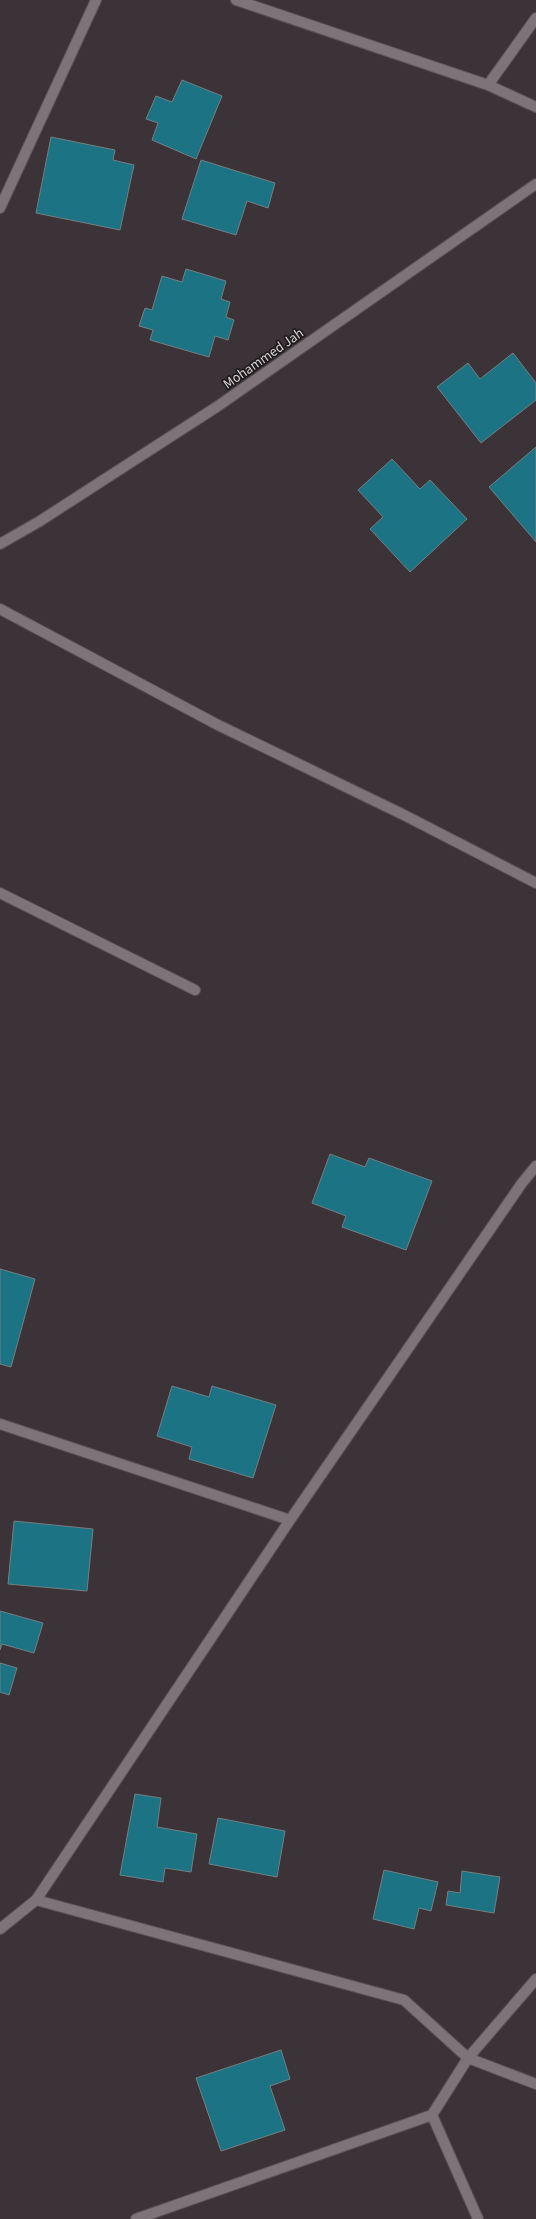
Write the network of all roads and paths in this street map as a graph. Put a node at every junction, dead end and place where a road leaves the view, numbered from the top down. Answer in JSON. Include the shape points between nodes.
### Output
{"nodes":[{"id":1,"x":96,"y":0,"type":"edge"},
{"id":2,"x":236,"y":0,"type":"edge"},
{"id":3,"x":536,"y":18,"type":"edge"},
{"id":4,"x":488,"y":85,"type":"junction"},
{"id":5,"x":536,"y":107,"type":"edge"},
{"id":6,"x":536,"y":184,"type":"edge"},
{"id":7,"x":0,"y":208,"type":"edge"},
{"id":8,"x":0,"y":544,"type":"edge"},
{"id":9,"x":0,"y":608,"type":"edge"},
{"id":10,"x":536,"y":883,"type":"edge"},
{"id":11,"x":0,"y":893,"type":"edge"},
{"id":12,"x":195,"y":990,"type":"dead end"},
{"id":13,"x":536,"y":1166,"type":"edge"},
{"id":14,"x":0,"y":1424,"type":"edge"},
{"id":15,"x":290,"y":1520,"type":"junction"},
{"id":16,"x":36,"y":1900,"type":"junction"},
{"id":17,"x":0,"y":1929,"type":"edge"},
{"id":18,"x":536,"y":1979,"type":"edge"},
{"id":19,"x":468,"y":2058,"type":"junction"},
{"id":20,"x":536,"y":2084,"type":"edge"},
{"id":21,"x":432,"y":2116,"type":"junction"},
{"id":22,"x":136,"y":2219,"type":"edge"},
{"id":23,"x":478,"y":2219,"type":"edge"}],
"edges":[{"from":1,"to":7,"type":"street"},
{"from":2,"to":4,"type":"street"},
{"from":3,"to":4,"type":"street"},
{"from":4,"to":5,"type":"street"},
{"from":6,"to":8,"type":"street","name":"Mohammed Jah","via":[[218,406]]},
{"from":9,"to":10,"type":"street","via":[[218,725],[402,814]]},
{"from":11,"to":12,"type":"street"},
{"from":13,"to":15,"type":"street","via":[[517,1189]]},
{"from":14,"to":15,"type":"street"},
{"from":15,"to":16,"type":"street"},
{"from":16,"to":17,"type":"street"},
{"from":16,"to":19,"type":"street","via":[[404,2000]]},
{"from":18,"to":19,"type":"street"},
{"from":19,"to":20,"type":"street"},
{"from":19,"to":21,"type":"street"},
{"from":21,"to":22,"type":"street"},
{"from":21,"to":23,"type":"street"}]}
